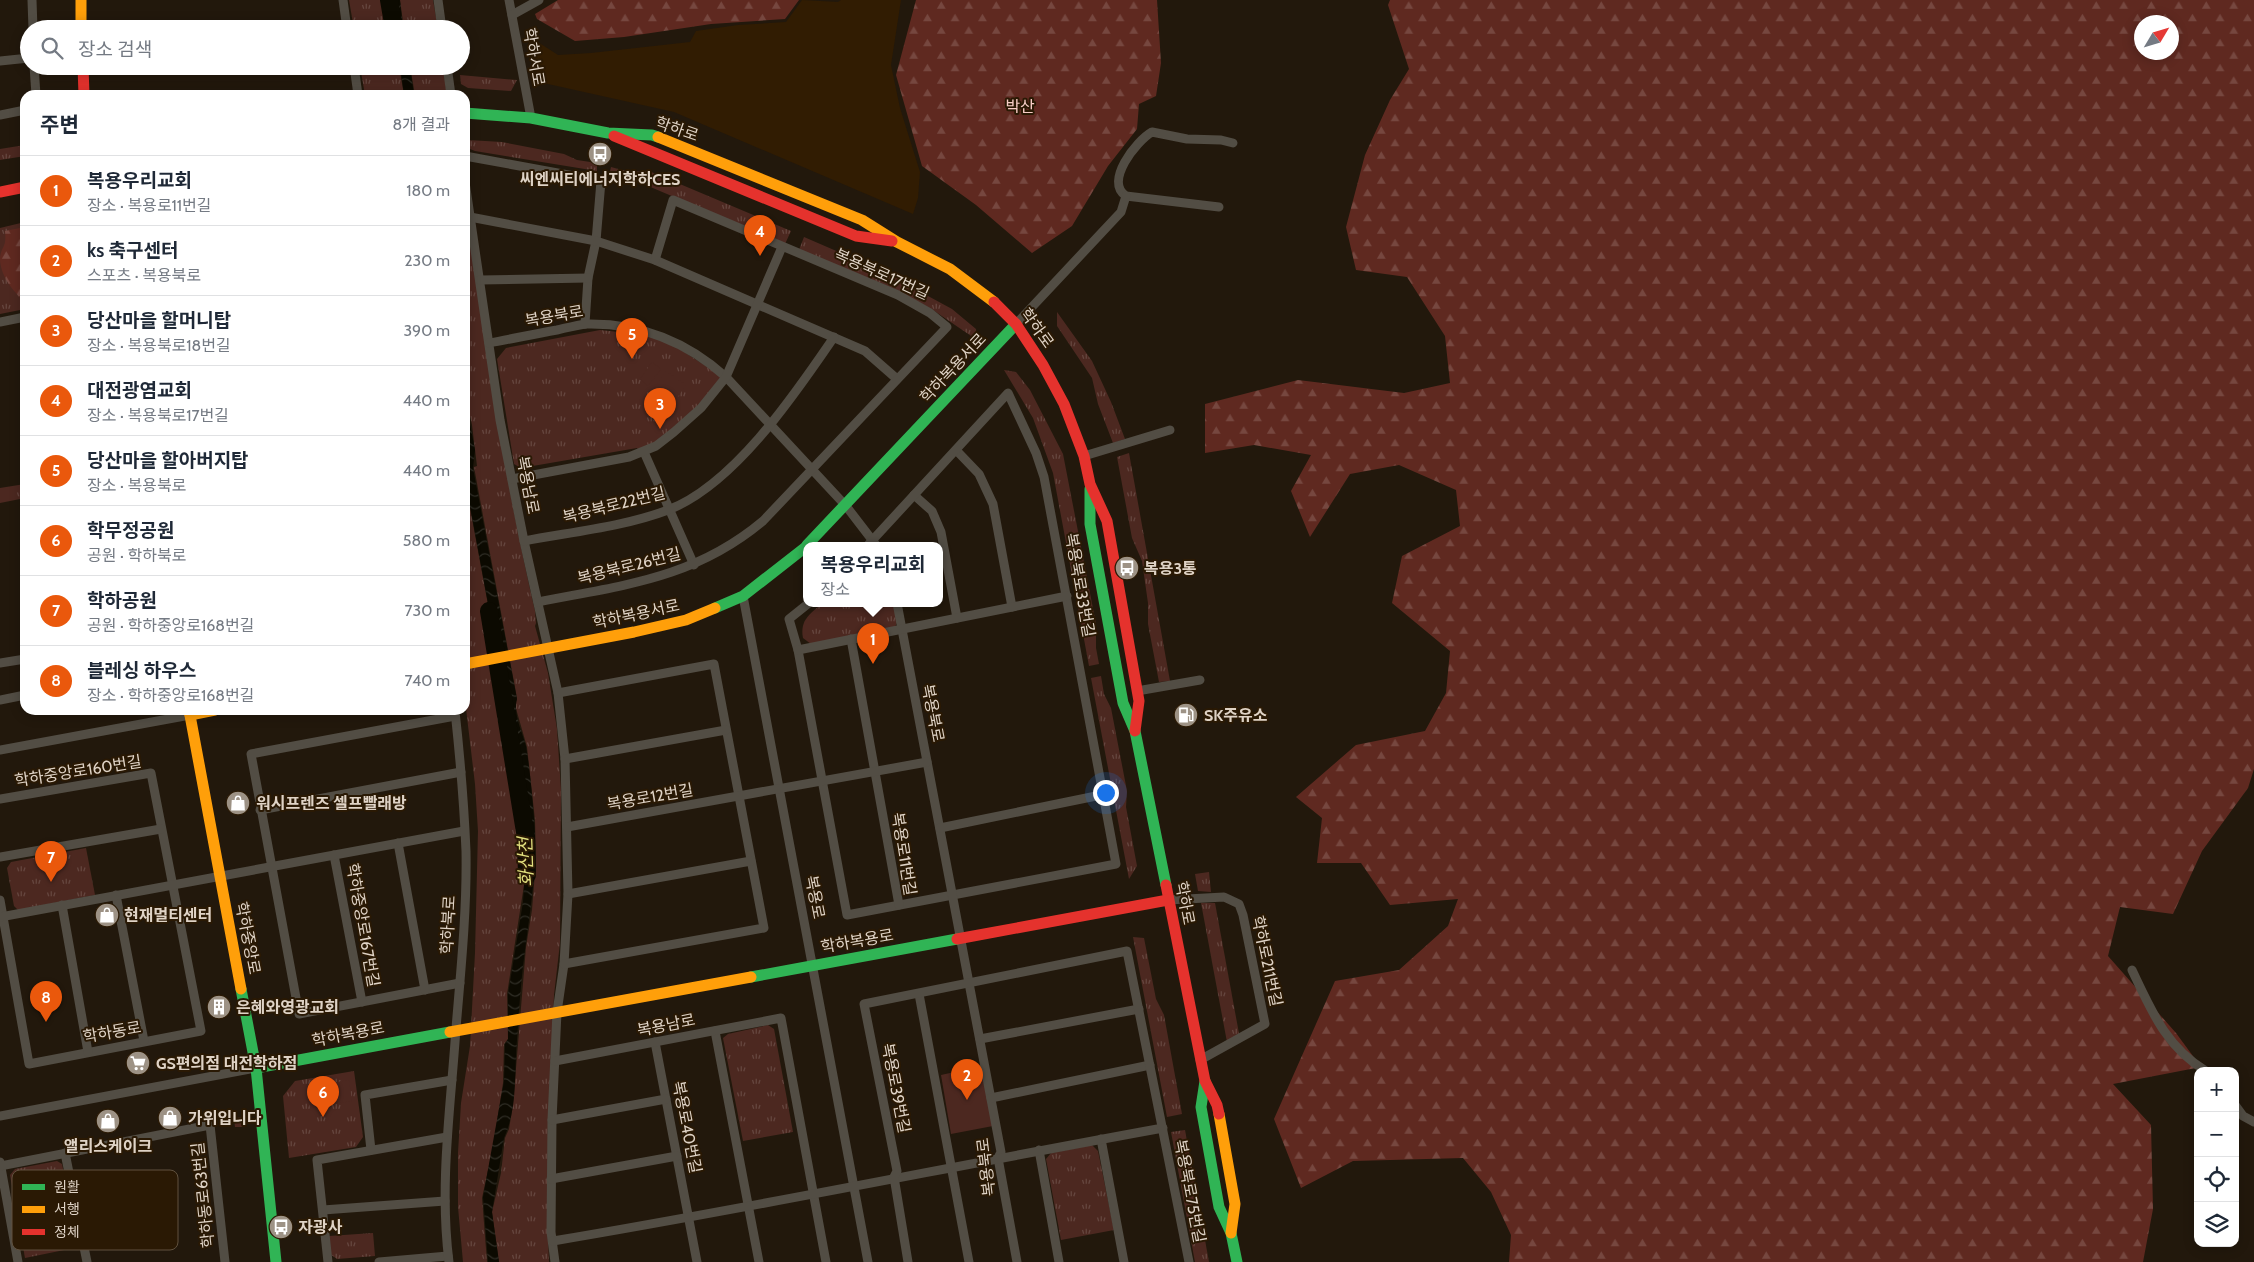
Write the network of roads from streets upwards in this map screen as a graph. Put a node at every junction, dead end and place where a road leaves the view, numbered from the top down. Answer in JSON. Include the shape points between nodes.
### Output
{"nodes":[{"id":1,"x":32,"y":0,"type":"edge"},
{"id":2,"x":81,"y":0,"type":"edge"},
{"id":3,"x":343,"y":0,"type":"edge"},
{"id":4,"x":438,"y":0,"type":"edge"},
{"id":5,"x":509,"y":0,"type":"edge"},
{"id":6,"x":539,"y":0,"type":"edge"},
{"id":7,"x":512,"y":15,"type":"junction"},
{"id":8,"x":33,"y":20,"type":"edge"},
{"id":9,"x":82,"y":20,"type":"edge"},
{"id":10,"x":346,"y":20,"type":"edge"},
{"id":11,"x":441,"y":20,"type":"edge"},
{"id":12,"x":20,"y":59,"type":"edge"},
{"id":13,"x":0,"y":61,"type":"edge"},
{"id":14,"x":35,"y":75,"type":"edge"},
{"id":15,"x":83,"y":75,"type":"edge"},
{"id":16,"x":355,"y":75,"type":"edge"},
{"id":17,"x":448,"y":75,"type":"edge"},
{"id":18,"x":36,"y":90,"type":"edge"},
{"id":19,"x":84,"y":90,"type":"edge"},
{"id":20,"x":357,"y":90,"type":"edge"},
{"id":21,"x":450,"y":90,"type":"edge"},
{"id":22,"x":20,"y":111,"type":"edge"},
{"id":23,"x":470,"y":114,"type":"edge"},
{"id":24,"x":0,"y":116,"type":"edge"},
{"id":25,"x":531,"y":118,"type":"junction"},
{"id":26,"x":608,"y":133,"type":"junction"},
{"id":27,"x":1233,"y":143,"type":"dead end"},
{"id":28,"x":470,"y":157,"type":"edge"},
{"id":29,"x":20,"y":188,"type":"edge"},
{"id":30,"x":0,"y":192,"type":"edge"},
{"id":31,"x":1126,"y":196,"type":"junction"},
{"id":32,"x":1219,"y":207,"type":"dead end"},
{"id":33,"x":470,"y":217,"type":"joint"},
{"id":34,"x":596,"y":241,"type":"junction"},
{"id":35,"x":897,"y":242,"type":"junction"},
{"id":36,"x":782,"y":247,"type":"junction"},
{"id":37,"x":655,"y":260,"type":"junction"},
{"id":38,"x":588,"y":278,"type":"junction"},
{"id":39,"x":480,"y":280,"type":"junction"},
{"id":40,"x":758,"y":305,"type":"junction"},
{"id":41,"x":20,"y":318,"type":"edge"},
{"id":42,"x":0,"y":322,"type":"edge"},
{"id":43,"x":585,"y":324,"type":"junction"},
{"id":44,"x":1016,"y":324,"type":"junction"},
{"id":45,"x":834,"y":337,"type":"junction"},
{"id":46,"x":489,"y":343,"type":"junction"},
{"id":47,"x":726,"y":377,"type":"junction"},
{"id":48,"x":897,"y":379,"type":"junction"},
{"id":49,"x":771,"y":424,"type":"junction"},
{"id":50,"x":1170,"y":430,"type":"dead end"},
{"id":51,"x":956,"y":450,"type":"junction"},
{"id":52,"x":644,"y":452,"type":"junction"},
{"id":53,"x":1084,"y":456,"type":"junction"},
{"id":54,"x":812,"y":469,"type":"junction"},
{"id":55,"x":512,"y":479,"type":"junction"},
{"id":56,"x":1090,"y":484,"type":"junction"},
{"id":57,"x":914,"y":495,"type":"junction"},
{"id":58,"x":846,"y":506,"type":"junction"},
{"id":59,"x":669,"y":510,"type":"junction"},
{"id":60,"x":524,"y":541,"type":"junction"},
{"id":61,"x":811,"y":542,"type":"edge"},
{"id":62,"x":871,"y":542,"type":"edge"},
{"id":63,"x":874,"y":542,"type":"edge"},
{"id":64,"x":943,"y":542,"type":"edge"},
{"id":65,"x":943,"y":543,"type":"edge"},
{"id":66,"x":803,"y":549,"type":"edge"},
{"id":67,"x":694,"y":565,"type":"junction"},
{"id":68,"x":743,"y":596,"type":"junction"},
{"id":69,"x":1066,"y":596,"type":"junction"},
{"id":70,"x":538,"y":602,"type":"junction"},
{"id":71,"x":804,"y":607,"type":"edge"},
{"id":72,"x":898,"y":607,"type":"edge"},
{"id":73,"x":1012,"y":607,"type":"junction"},
{"id":74,"x":957,"y":618,"type":"junction"},
{"id":75,"x":901,"y":629,"type":"junction"},
{"id":76,"x":851,"y":639,"type":"junction"},
{"id":77,"x":544,"y":648,"type":"junction"},
{"id":78,"x":798,"y":650,"type":"junction"},
{"id":79,"x":20,"y":659,"type":"edge"},
{"id":80,"x":0,"y":663,"type":"edge"},
{"id":81,"x":470,"y":663,"type":"edge"},
{"id":82,"x":1200,"y":680,"type":"dead end"},
{"id":83,"x":1137,"y":691,"type":"junction"},
{"id":84,"x":558,"y":693,"type":"junction"},
{"id":85,"x":20,"y":696,"type":"edge"},
{"id":86,"x":0,"y":700,"type":"edge"},
{"id":87,"x":174,"y":715,"type":"edge"},
{"id":88,"x":190,"y":715,"type":"edge"},
{"id":89,"x":445,"y":715,"type":"edge"},
{"id":90,"x":455,"y":715,"type":"edge"},
{"id":91,"x":726,"y":730,"type":"junction"},
{"id":92,"x":1135,"y":731,"type":"junction"},
{"id":93,"x":0,"y":750,"type":"edge"},
{"id":94,"x":564,"y":759,"type":"junction"},
{"id":95,"x":927,"y":762,"type":"junction"},
{"id":96,"x":461,"y":772,"type":"junction"},
{"id":97,"x":875,"y":772,"type":"junction"},
{"id":98,"x":822,"y":781,"type":"junction"},
{"id":99,"x":779,"y":789,"type":"junction"},
{"id":100,"x":1101,"y":795,"type":"junction"},
{"id":101,"x":739,"y":796,"type":"junction"},
{"id":102,"x":0,"y":799,"type":"edge"},
{"id":103,"x":260,"y":810,"type":"junction"},
{"id":104,"x":567,"y":827,"type":"junction"},
{"id":105,"x":940,"y":828,"type":"junction"},
{"id":106,"x":162,"y":829,"type":"junction"},
{"id":107,"x":464,"y":830,"type":"junction"},
{"id":108,"x":398,"y":843,"type":"junction"},
{"id":109,"x":334,"y":855,"type":"junction"},
{"id":110,"x":0,"y":857,"type":"edge"},
{"id":111,"x":751,"y":861,"type":"junction"},
{"id":112,"x":271,"y":867,"type":"junction"},
{"id":113,"x":220,"y":876,"type":"junction"},
{"id":114,"x":172,"y":885,"type":"junction"},
{"id":115,"x":568,"y":894,"type":"junction"},
{"id":116,"x":116,"y":895,"type":"junction"},
{"id":117,"x":953,"y":895,"type":"junction"},
{"id":118,"x":0,"y":900,"type":"edge"},
{"id":119,"x":1168,"y":900,"type":"junction"},
{"id":120,"x":62,"y":905,"type":"junction"},
{"id":121,"x":899,"y":905,"type":"junction"},
{"id":122,"x":1,"y":917,"type":"edge"},
{"id":123,"x":961,"y":938,"type":"junction"},
{"id":124,"x":564,"y":964,"type":"junction"},
{"id":125,"x":812,"y":965,"type":"junction"},
{"id":126,"x":2132,"y":970,"type":"dead end"},
{"id":127,"x":460,"y":983,"type":"junction"},
{"id":128,"x":970,"y":984,"type":"junction"},
{"id":129,"x":425,"y":990,"type":"junction"},
{"id":130,"x":918,"y":994,"type":"junction"},
{"id":131,"x":362,"y":1002,"type":"junction"},
{"id":132,"x":1139,"y":1009,"type":"junction"},
{"id":133,"x":554,"y":1012,"type":"junction"},
{"id":134,"x":462,"y":1029,"type":"junction"},
{"id":135,"x":715,"y":1031,"type":"junction"},
{"id":136,"x":980,"y":1039,"type":"junction"},
{"id":137,"x":144,"y":1041,"type":"junction"},
{"id":138,"x":655,"y":1042,"type":"junction"},
{"id":139,"x":88,"y":1052,"type":"junction"},
{"id":140,"x":1200,"y":1060,"type":"junction"},
{"id":141,"x":555,"y":1061,"type":"junction"},
{"id":142,"x":1150,"y":1065,"type":"junction"},
{"id":143,"x":2199,"y":1067,"type":"edge"},
{"id":144,"x":256,"y":1068,"type":"junction"},
{"id":145,"x":452,"y":1080,"type":"junction"},
{"id":146,"x":1205,"y":1081,"type":"junction"},
{"id":147,"x":991,"y":1098,"type":"junction"},
{"id":148,"x":666,"y":1099,"type":"junction"},
{"id":149,"x":2239,"y":1110,"type":"edge"},
{"id":150,"x":0,"y":1116,"type":"edge"},
{"id":151,"x":552,"y":1120,"type":"junction"},
{"id":152,"x":2254,"y":1122,"type":"edge"},
{"id":153,"x":1163,"y":1128,"type":"junction"},
{"id":154,"x":447,"y":1137,"type":"junction"},
{"id":155,"x":1101,"y":1139,"type":"junction"},
{"id":156,"x":371,"y":1150,"type":"junction"},
{"id":157,"x":1039,"y":1150,"type":"junction"},
{"id":158,"x":65,"y":1153,"type":"junction"},
{"id":159,"x":677,"y":1156,"type":"junction"},
{"id":160,"x":998,"y":1158,"type":"junction"},
{"id":161,"x":0,"y":1165,"type":"edge"},
{"id":162,"x":952,"y":1168,"type":"junction"},
{"id":163,"x":68,"y":1170,"type":"edge"},
{"id":164,"x":894,"y":1177,"type":"junction"},
{"id":165,"x":551,"y":1179,"type":"junction"},
{"id":166,"x":854,"y":1187,"type":"junction"},
{"id":167,"x":814,"y":1195,"type":"junction"},
{"id":168,"x":445,"y":1201,"type":"junction"},
{"id":169,"x":749,"y":1207,"type":"junction"},
{"id":170,"x":323,"y":1210,"type":"junction"},
{"id":171,"x":689,"y":1218,"type":"junction"},
{"id":172,"x":12,"y":1230,"type":"edge"},
{"id":173,"x":1231,"y":1233,"type":"junction"},
{"id":174,"x":553,"y":1241,"type":"junction"},
{"id":175,"x":448,"y":1259,"type":"edge"},
{"id":176,"x":226,"y":1262,"type":"edge"},
{"id":177,"x":276,"y":1262,"type":"edge"},
{"id":178,"x":328,"y":1262,"type":"edge"},
{"id":179,"x":379,"y":1262,"type":"edge"},
{"id":180,"x":555,"y":1262,"type":"edge"},
{"id":181,"x":697,"y":1262,"type":"edge"},
{"id":182,"x":759,"y":1262,"type":"edge"},
{"id":183,"x":826,"y":1262,"type":"edge"},
{"id":184,"x":868,"y":1262,"type":"edge"},
{"id":185,"x":908,"y":1262,"type":"edge"},
{"id":186,"x":969,"y":1262,"type":"edge"},
{"id":187,"x":1017,"y":1262,"type":"edge"},
{"id":188,"x":1059,"y":1262,"type":"edge"},
{"id":189,"x":1124,"y":1262,"type":"edge"},
{"id":190,"x":1189,"y":1262,"type":"edge"},
{"id":191,"x":1237,"y":1262,"type":"edge"}],
"edges":[{"from":1,"to":8,"type":"street"},
{"from":2,"to":9,"type":"street"},
{"from":3,"to":10,"type":"street"},
{"from":4,"to":11,"type":"street"},
{"from":5,"to":7,"type":"street","name":"학하서로"},
{"from":6,"to":7,"type":"street"},
{"from":7,"to":25,"type":"street","name":"학하서로"},
{"from":12,"to":13,"type":"street"},
{"from":14,"to":18,"type":"street"},
{"from":15,"to":19,"type":"street"},
{"from":16,"to":20,"type":"street"},
{"from":17,"to":21,"type":"street"},
{"from":22,"to":24,"type":"street"},
{"from":23,"to":25,"type":"street","name":"학하로"},
{"from":25,"to":26,"type":"street","name":"학하로"},
{"from":26,"to":35,"type":"street","name":"학하로","via":[[856,236]]},
{"from":26,"to":35,"type":"street","name":"학하로","via":[[652,135],[862,220]]},
{"from":27,"to":31,"type":"street","via":[[1152,132],[1139,142],[1118,176],[1117,186]]},
{"from":28,"to":34,"type":"street","via":[[601,181]]},
{"from":29,"to":30,"type":"street"},
{"from":31,"to":32,"type":"street"},
{"from":31,"to":44,"type":"street","name":"학하복용서로","via":[[1121,212]]},
{"from":33,"to":34,"type":"street"},
{"from":33,"to":39,"type":"street","name":"복용남로"},
{"from":34,"to":37,"type":"street"},
{"from":34,"to":38,"type":"street"},
{"from":35,"to":44,"type":"street","name":"학하로","via":[[922,253],[973,285]]},
{"from":36,"to":37,"type":"street","name":"복용북로17번길","via":[[673,200]]},
{"from":36,"to":40,"type":"street"},
{"from":36,"to":48,"type":"street","name":"복용북로17번길","via":[[898,295],[947,326]]},
{"from":37,"to":40,"type":"street"},
{"from":38,"to":39,"type":"street"},
{"from":38,"to":43,"type":"street"},
{"from":39,"to":46,"type":"street","name":"복용남로"},
{"from":40,"to":45,"type":"street"},
{"from":40,"to":47,"type":"street"},
{"from":41,"to":42,"type":"street"},
{"from":43,"to":46,"type":"street","name":"복용북로"},
{"from":43,"to":47,"type":"street","name":"복용북로","via":[[633,328],[670,339],[706,359]]},
{"from":44,"to":53,"type":"street","name":"학하로","via":[[1064,404]]},
{"from":44,"to":58,"type":"street","name":"학하복용서로"},
{"from":45,"to":48,"type":"street","via":[[865,352]]},
{"from":45,"to":49,"type":"street"},
{"from":46,"to":55,"type":"street","name":"복용남로"},
{"from":47,"to":49,"type":"street","name":"복용북로"},
{"from":47,"to":52,"type":"street","via":[[701,408],[656,446]]},
{"from":48,"to":54,"type":"street"},
{"from":49,"to":54,"type":"street","name":"복용북로"},
{"from":49,"to":59,"type":"street","name":"복용북로22번길","via":[[715,482]]},
{"from":50,"to":53,"type":"street"},
{"from":51,"to":57,"type":"street","name":"복용북로33번길"},
{"from":51,"to":69,"type":"street","name":"복용북로33번길","via":[[1008,393],[1044,477]]},
{"from":51,"to":73,"type":"street","via":[[979,474],[993,504]]},
{"from":52,"to":55,"type":"street"},
{"from":52,"to":59,"type":"street"},
{"from":53,"to":56,"type":"street","name":"학하로"},
{"from":54,"to":58,"type":"street","name":"복용북로"},
{"from":54,"to":67,"type":"street","name":"복용북로26번길","via":[[744,537]]},
{"from":55,"to":60,"type":"street","name":"복용남로"},
{"from":56,"to":83,"type":"street","name":"학하로","via":[[1107,521]]},
{"from":56,"to":92,"type":"street","name":"학하로","via":[[1090,524],[1124,703]]},
{"from":57,"to":63,"type":"street","name":"복용북로33번길"},
{"from":57,"to":64,"type":"street","via":[[932,511]]},
{"from":58,"to":61,"type":"street","name":"학하복용서로"},
{"from":58,"to":62,"type":"street","name":"복용북로"},
{"from":59,"to":60,"type":"street","name":"복용북로22번길"},
{"from":59,"to":67,"type":"street"},
{"from":60,"to":70,"type":"street","name":"복용남로"},
{"from":65,"to":74,"type":"street"},
{"from":66,"to":68,"type":"street","name":"학하복용서로"},
{"from":67,"to":70,"type":"street","name":"복용북로26번길","via":[[627,585]]},
{"from":68,"to":77,"type":"street","name":"학하복용서로","via":[[686,620]]},
{"from":68,"to":99,"type":"street","name":"복용로"},
{"from":69,"to":73,"type":"street"},
{"from":69,"to":100,"type":"street","name":"복용북로33번길"},
{"from":70,"to":77,"type":"street","name":"복용남로"},
{"from":71,"to":78,"type":"street","name":"복용로11번길","via":[[789,619]]},
{"from":72,"to":75,"type":"street","name":"복용북로"},
{"from":73,"to":74,"type":"street"},
{"from":74,"to":75,"type":"street"},
{"from":75,"to":76,"type":"street"},
{"from":75,"to":95,"type":"street","name":"복용북로"},
{"from":76,"to":78,"type":"street"},
{"from":76,"to":97,"type":"street","name":"복용로11번길"},
{"from":77,"to":81,"type":"street","name":"학하복용서로"},
{"from":77,"to":84,"type":"street","name":"복용남로"},
{"from":78,"to":98,"type":"street","name":"복용로11번길"},
{"from":79,"to":80,"type":"street"},
{"from":82,"to":83,"type":"street"},
{"from":83,"to":92,"type":"street","name":"학하로"},
{"from":84,"to":91,"type":"street","via":[[714,664]]},
{"from":84,"to":94,"type":"street","name":"복용남로"},
{"from":85,"to":86,"type":"street"},
{"from":87,"to":93,"type":"street"},
{"from":88,"to":113,"type":"street","name":"학하중앙로"},
{"from":89,"to":103,"type":"street","via":[[250,754]]},
{"from":90,"to":96,"type":"street","name":"학하북로"},
{"from":91,"to":94,"type":"street"},
{"from":91,"to":101,"type":"street"},
{"from":92,"to":119,"type":"street","name":"학하로"},
{"from":94,"to":104,"type":"street","name":"복용남로"},
{"from":95,"to":97,"type":"street"},
{"from":95,"to":105,"type":"street","name":"복용북로"},
{"from":96,"to":103,"type":"street"},
{"from":96,"to":107,"type":"street","name":"학하북로"},
{"from":97,"to":98,"type":"street"},
{"from":97,"to":121,"type":"street","name":"복용로11번길"},
{"from":98,"to":99,"type":"street"},
{"from":98,"to":121,"type":"street","name":"복용로11번길","via":[[847,915]]},
{"from":99,"to":101,"type":"street","name":"복용로12번길"},
{"from":99,"to":125,"type":"street","name":"복용로"},
{"from":100,"to":105,"type":"street"},
{"from":100,"to":117,"type":"street","name":"복용북로33번길","via":[[1116,864]]},
{"from":101,"to":104,"type":"street","name":"복용로12번길"},
{"from":101,"to":111,"type":"street"},
{"from":102,"to":106,"type":"street","name":"학하중앙로160번길","via":[[151,773]]},
{"from":103,"to":112,"type":"street"},
{"from":104,"to":115,"type":"street","name":"복용남로"},
{"from":105,"to":117,"type":"street","name":"복용북로"},
{"from":106,"to":110,"type":"street"},
{"from":106,"to":114,"type":"street"},
{"from":107,"to":108,"type":"street","name":"학하중앙로167번길"},
{"from":107,"to":127,"type":"street","name":"학하북로","via":[[465,900]]},
{"from":108,"to":109,"type":"street","name":"학하중앙로167번길"},
{"from":108,"to":129,"type":"street"},
{"from":109,"to":112,"type":"street","name":"학하중앙로167번길"},
{"from":109,"to":131,"type":"street","name":"학하중앙로167번길"},
{"from":111,"to":115,"type":"street"},
{"from":111,"to":124,"type":"street","via":[[764,928]]},
{"from":112,"to":113,"type":"street","name":"학하중앙로167번길"},
{"from":112,"to":131,"type":"street","name":"학하중앙로167번길","via":[[299,1014]]},
{"from":113,"to":114,"type":"street","name":"학하중앙로167번길"},
{"from":113,"to":144,"type":"street","name":"학하중앙로"},
{"from":114,"to":116,"type":"street","name":"학하중앙로167번길"},
{"from":114,"to":137,"type":"street","name":"학하동로","via":[[200,1031]]},
{"from":115,"to":124,"type":"street","name":"복용남로"},
{"from":116,"to":120,"type":"street","name":"학하중앙로167번길"},
{"from":116,"to":137,"type":"street"},
{"from":117,"to":121,"type":"street"},
{"from":117,"to":123,"type":"street","name":"복용북로"},
{"from":118,"to":122,"type":"street"},
{"from":119,"to":123,"type":"street","name":"학하복용로"},
{"from":119,"to":140,"type":"street","name":"학하로"},
{"from":119,"to":140,"type":"street","name":"학하로211번길","via":[[1224,897],[1239,904],[1265,1024]]},
{"from":120,"to":122,"type":"street","name":"학하중앙로167번길"},
{"from":120,"to":139,"type":"street"},
{"from":122,"to":139,"type":"street","name":"학하동로","via":[[29,1064]]},
{"from":123,"to":125,"type":"street","name":"학하복용로"},
{"from":123,"to":128,"type":"street","name":"복용북로"},
{"from":124,"to":133,"type":"street","name":"복용남로"},
{"from":125,"to":133,"type":"street","name":"학하복용로"},
{"from":125,"to":166,"type":"street","name":"복용로"},
{"from":126,"to":143,"type":"street","via":[[2172,1044]]},
{"from":127,"to":129,"type":"street","name":"학하중앙로167번길"},
{"from":127,"to":134,"type":"street","name":"학하북로"},
{"from":128,"to":130,"type":"street"},
{"from":128,"to":132,"type":"street","via":[[1127,951]]},
{"from":128,"to":136,"type":"street","name":"복용북로"},
{"from":129,"to":131,"type":"street","name":"학하중앙로167번길"},
{"from":130,"to":162,"type":"street"},
{"from":130,"to":164,"type":"street","name":"복용로39번길","via":[[864,1004],[897,1172]]},
{"from":132,"to":136,"type":"street"},
{"from":132,"to":142,"type":"street"},
{"from":133,"to":134,"type":"street","name":"학하복용로"},
{"from":133,"to":141,"type":"street","name":"복용남로"},
{"from":134,"to":144,"type":"street","name":"학하복용로"},
{"from":134,"to":145,"type":"street","name":"학하북로"},
{"from":135,"to":138,"type":"street","name":"복용남로"},
{"from":135,"to":167,"type":"street","name":"복용남로","via":[[781,1018]]},
{"from":135,"to":169,"type":"street"},
{"from":136,"to":147,"type":"street","name":"복용북로"},
{"from":137,"to":139,"type":"street","name":"학하동로"},
{"from":138,"to":141,"type":"street","name":"복용남로"},
{"from":138,"to":148,"type":"street","name":"복용로40번길"},
{"from":140,"to":146,"type":"street","name":"학하로"},
{"from":141,"to":151,"type":"street","name":"복용남로"},
{"from":142,"to":147,"type":"street"},
{"from":142,"to":153,"type":"street"},
{"from":144,"to":150,"type":"street","name":"학하복용로"},
{"from":144,"to":177,"type":"street","name":"학하중앙로"},
{"from":145,"to":154,"type":"street","name":"학하북로"},
{"from":145,"to":156,"type":"street","via":[[365,1095]]},
{"from":146,"to":173,"type":"street","name":"학하로","via":[[1201,1107],[1219,1206]]},
{"from":146,"to":173,"type":"street","name":"학하로","via":[[1217,1105],[1235,1204]]},
{"from":147,"to":160,"type":"street","name":"복용북로","via":[[1001,1152]]},
{"from":148,"to":151,"type":"street"},
{"from":148,"to":159,"type":"street","name":"복용로40번길"},
{"from":149,"to":152,"type":"street"},
{"from":151,"to":165,"type":"street","name":"복용남로"},
{"from":153,"to":155,"type":"street","name":"복용북로75번길"},
{"from":153,"to":190,"type":"street","name":"복용북로75번길"},
{"from":154,"to":156,"type":"street"},
{"from":154,"to":168,"type":"street","name":"학하북로"},
{"from":155,"to":157,"type":"street","name":"복용북로75번길"},
{"from":155,"to":189,"type":"street"},
{"from":156,"to":170,"type":"street","via":[[317,1160]]},
{"from":157,"to":160,"type":"street","name":"복용북로75번길"},
{"from":157,"to":188,"type":"street"},
{"from":158,"to":161,"type":"street"},
{"from":158,"to":163,"type":"street"},
{"from":158,"to":176,"type":"street","name":"학하동로63번길","via":[[210,1125]]},
{"from":159,"to":165,"type":"street"},
{"from":159,"to":171,"type":"street","name":"복용로40번길"},
{"from":160,"to":162,"type":"street"},
{"from":160,"to":187,"type":"street","name":"복용북로"},
{"from":161,"to":172,"type":"street"},
{"from":162,"to":164,"type":"street"},
{"from":162,"to":186,"type":"street"},
{"from":164,"to":166,"type":"street"},
{"from":164,"to":185,"type":"street","name":"복용로39번길"},
{"from":165,"to":174,"type":"street","name":"복용남로"},
{"from":166,"to":167,"type":"street"},
{"from":166,"to":184,"type":"street","name":"복용로"},
{"from":167,"to":169,"type":"street"},
{"from":167,"to":183,"type":"street"},
{"from":168,"to":170,"type":"street"},
{"from":168,"to":175,"type":"street","name":"학하북로"},
{"from":169,"to":171,"type":"street"},
{"from":169,"to":182,"type":"street"},
{"from":170,"to":178,"type":"street"},
{"from":171,"to":174,"type":"street"},
{"from":171,"to":181,"type":"street","name":"복용로40번길"},
{"from":173,"to":191,"type":"street","name":"학하로"},
{"from":174,"to":180,"type":"street","name":"복용남로"},
{"from":175,"to":179,"type":"street"}]}
